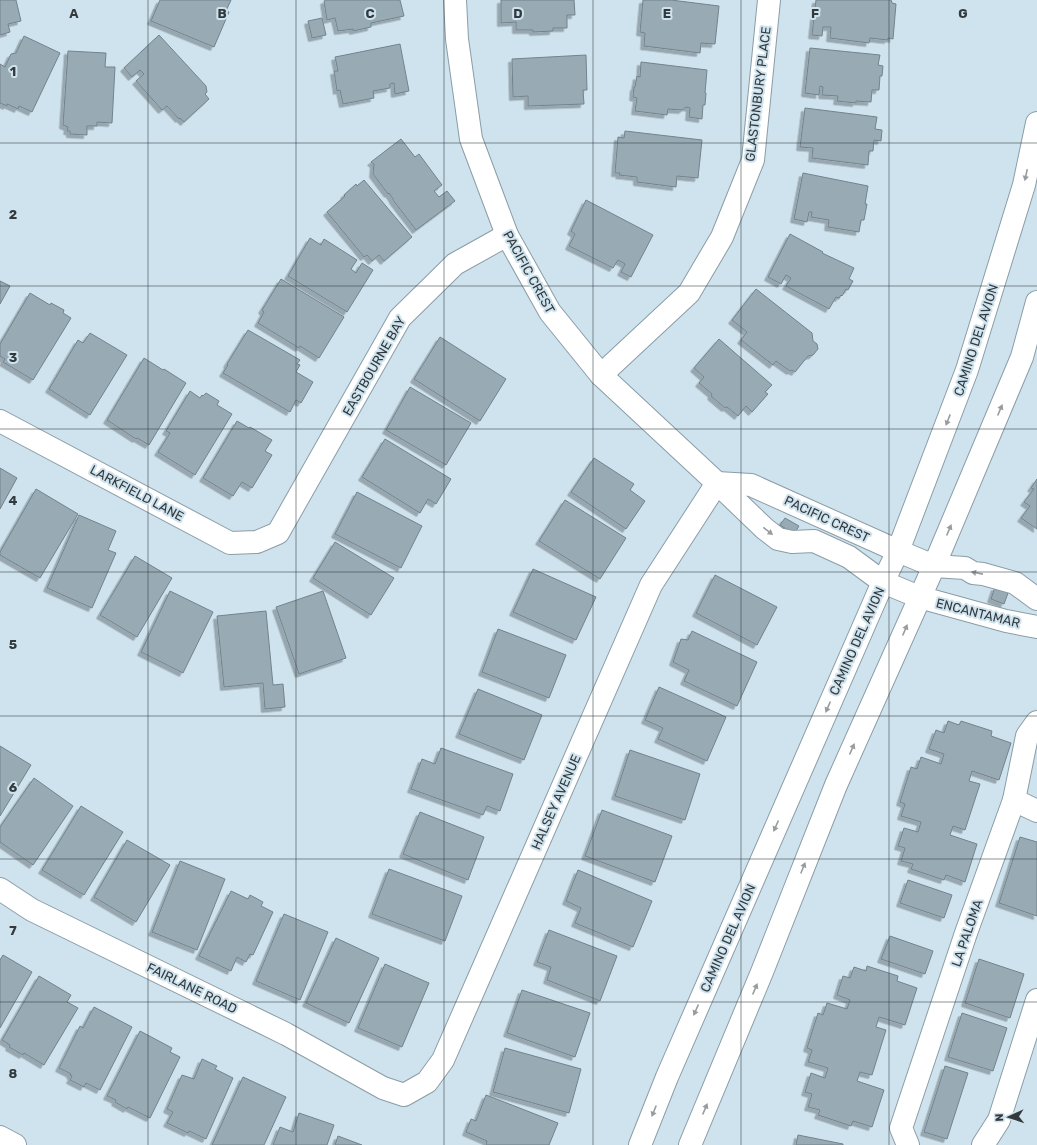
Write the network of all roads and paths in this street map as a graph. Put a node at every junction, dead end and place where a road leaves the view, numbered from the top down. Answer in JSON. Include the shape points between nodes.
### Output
{"nodes":[{"id":1,"x":455,"y":0,"type":"edge"},
{"id":2,"x":769,"y":0,"type":"edge"},
{"id":3,"x":1037,"y":124,"type":"edge"},
{"id":4,"x":508,"y":235,"type":"junction"},
{"id":5,"x":1037,"y":302,"type":"edge"},
{"id":6,"x":601,"y":375,"type":"junction"},
{"id":7,"x":0,"y":421,"type":"edge"},
{"id":8,"x":717,"y":483,"type":"junction"},
{"id":9,"x":278,"y":533,"type":"joint"},
{"id":10,"x":898,"y":551,"type":"junction"},
{"id":11,"x":934,"y":566,"type":"junction"},
{"id":12,"x":883,"y":582,"type":"junction"},
{"id":13,"x":919,"y":597,"type":"junction"},
{"id":14,"x":1037,"y":599,"type":"edge"},
{"id":15,"x":1037,"y":627,"type":"edge"},
{"id":16,"x":1037,"y":722,"type":"edge"},
{"id":17,"x":1014,"y":800,"type":"junction"},
{"id":18,"x":1037,"y":811,"type":"edge"},
{"id":19,"x":0,"y":889,"type":"edge"},
{"id":20,"x":1037,"y":1000,"type":"edge"},
{"id":21,"x":383,"y":1088,"type":"joint"},
{"id":22,"x":0,"y":1137,"type":"edge"},
{"id":23,"x":16,"y":1145,"type":"edge"},
{"id":24,"x":640,"y":1145,"type":"edge"},
{"id":25,"x":690,"y":1145,"type":"edge"},
{"id":26,"x":908,"y":1145,"type":"edge"},
{"id":27,"x":984,"y":1145,"type":"edge"}],
"edges":[{"from":1,"to":4,"type":"street","name":"PACIFIC CREST","via":[[457,39],[471,139]]},
{"from":2,"to":6,"type":"street","name":"GLASTONBURY PLACE","via":[[753,160],[722,237],[689,294]]},
{"from":3,"to":10,"type":"street","name":"CAMINO DEL AVION","one_way":true,"via":[[1024,185],[967,370]]},
{"from":4,"to":6,"type":"street","name":"PACIFIC CREST","via":[[550,312]]},
{"from":4,"to":9,"type":"street","name":"EASTBOURNE BAY","via":[[455,264],[400,318]]},
{"from":11,"to":5,"type":"street","one_way":true,"via":[[1022,357]]},
{"from":6,"to":8,"type":"street","name":"PACIFIC CREST"},
{"from":7,"to":9,"type":"street","name":"LARKFIELD LANE","via":[[230,542],[257,542]]},
{"from":8,"to":10,"type":"street","name":"PACIFIC CREST","via":[[752,485]]},
{"from":8,"to":12,"type":"street","name":"PACIFIC CREST","one_way":true,"via":[[778,539],[792,542],[814,541],[848,557]]},
{"from":8,"to":21,"type":"street","name":"HALSEY AVENUE","via":[[651,585],[444,1060],[427,1082],[404,1095]]},
{"from":10,"to":11,"type":"street","name":"PACIFIC CREST"},
{"from":10,"to":12,"type":"street","name":"CAMINO DEL AVION"},
{"from":11,"to":13,"type":"street"},
{"from":14,"to":11,"type":"street","one_way":true,"via":[[1015,583],[965,568]]},
{"from":12,"to":13,"type":"street","name":"PACIFIC CREST"},
{"from":12,"to":24,"type":"street","name":"CAMINO DEL AVION","one_way":true,"via":[[667,1077]]},
{"from":13,"to":15,"type":"street","name":"ENCANTAMAR"},
{"from":25,"to":13,"type":"street","one_way":true,"via":[[836,785]]},
{"from":16,"to":17,"type":"street","name":"LA PALOMA","via":[[1026,736]]},
{"from":17,"to":18,"type":"street"},
{"from":17,"to":26,"type":"street","name":"LA PALOMA","via":[[966,933],[901,1128]]},
{"from":19,"to":21,"type":"street","name":"FAIRLANE ROAD","via":[[32,910],[286,1034]]},
{"from":20,"to":27,"type":"street","via":[[999,1120]]},
{"from":22,"to":23,"type":"street"}]}
